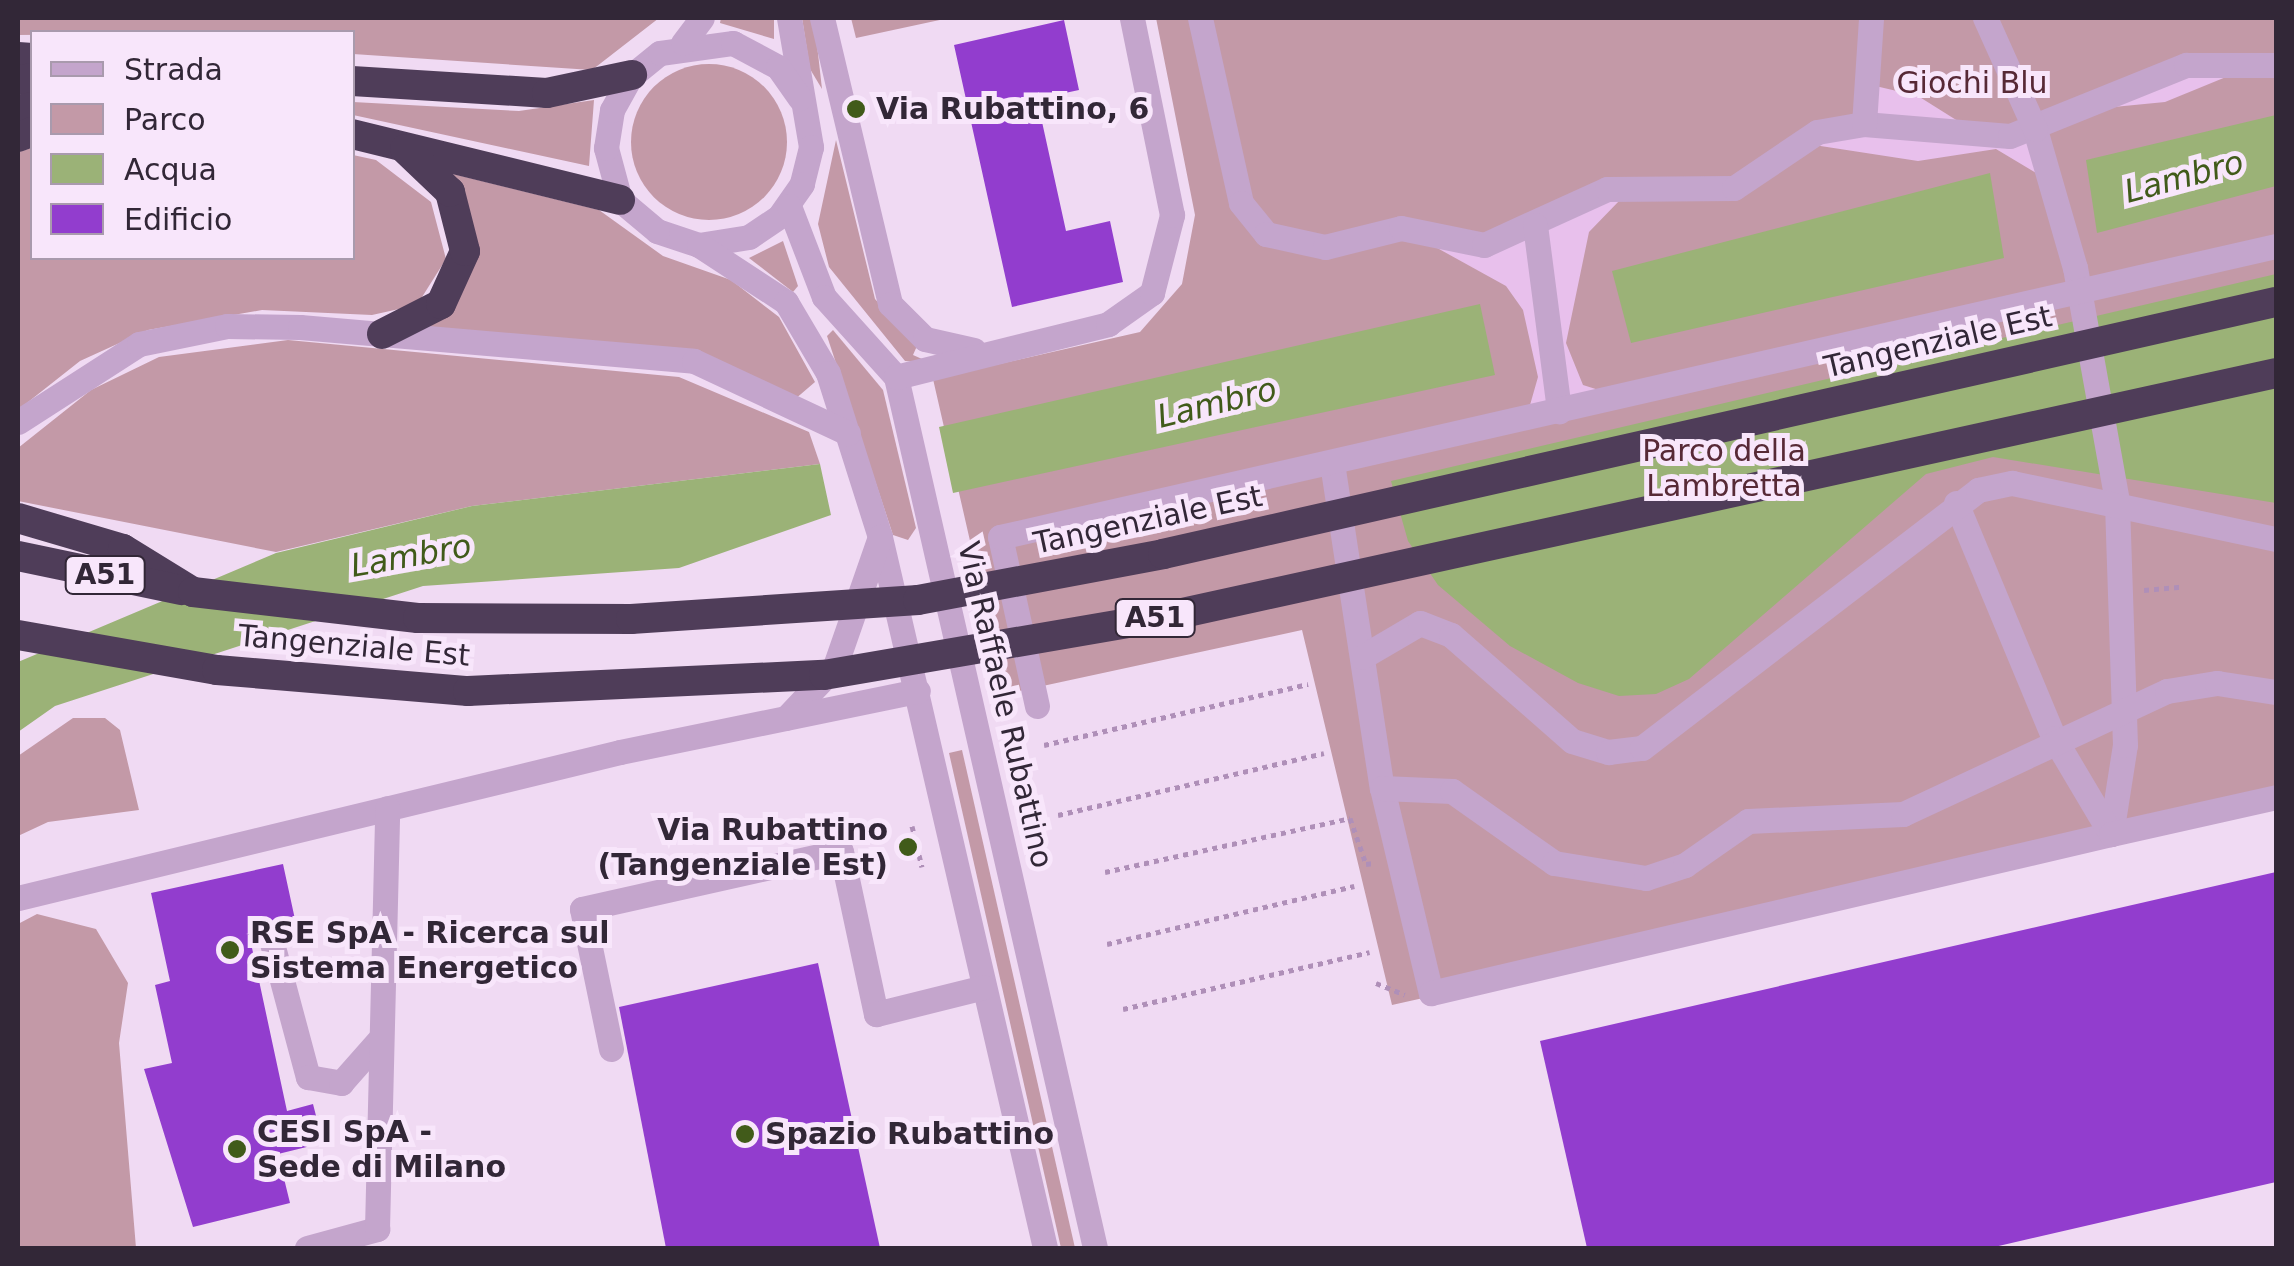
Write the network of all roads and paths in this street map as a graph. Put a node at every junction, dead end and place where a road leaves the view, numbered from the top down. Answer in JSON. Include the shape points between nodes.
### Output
{"nodes":[{"id":1,"x":702,"y":18,"type":"edge"},
{"id":2,"x":789,"y":18,"type":"edge"},
{"id":3,"x":822,"y":18,"type":"edge"},
{"id":4,"x":1132,"y":18,"type":"edge"},
{"id":5,"x":1200,"y":18,"type":"edge"},
{"id":6,"x":1872,"y":18,"type":"edge"},
{"id":7,"x":1985,"y":18,"type":"edge"},
{"id":8,"x":683,"y":43,"type":"junction"},
{"id":9,"x":2276,"y":64,"type":"edge"},
{"id":10,"x":632,"y":74,"type":"junction"},
{"id":11,"x":355,"y":81,"type":"edge"},
{"id":12,"x":800,"y":98,"type":"junction"},
{"id":13,"x":1864,"y":124,"type":"junction"},
{"id":14,"x":2035,"y":129,"type":"junction"},
{"id":15,"x":355,"y":135,"type":"edge"},
{"id":16,"x":398,"y":144,"type":"junction"},
{"id":17,"x":620,"y":200,"type":"junction"},
{"id":18,"x":789,"y":206,"type":"junction"},
{"id":19,"x":1534,"y":225,"type":"junction"},
{"id":20,"x":699,"y":245,"type":"junction"},
{"id":21,"x":2276,"y":246,"type":"edge"},
{"id":22,"x":2080,"y":296,"type":"junction"},
{"id":23,"x":2276,"y":302,"type":"edge"},
{"id":24,"x":382,"y":334,"type":"junction"},
{"id":25,"x":989,"y":352,"type":"junction"},
{"id":26,"x":2276,"y":373,"type":"edge"},
{"id":27,"x":896,"y":377,"type":"junction"},
{"id":28,"x":1559,"y":411,"type":"junction"},
{"id":29,"x":18,"y":422,"type":"edge"},
{"id":30,"x":848,"y":433,"type":"junction"},
{"id":31,"x":1332,"y":463,"type":"junction"},
{"id":32,"x":2118,"y":502,"type":"junction"},
{"id":33,"x":1956,"y":503,"type":"junction"},
{"id":34,"x":18,"y":518,"type":"edge"},
{"id":35,"x":880,"y":537,"type":"junction"},
{"id":36,"x":2276,"y":539,"type":"edge"},
{"id":37,"x":18,"y":556,"type":"edge"},
{"id":38,"x":193,"y":592,"type":"junction"},
{"id":39,"x":18,"y":634,"type":"edge"},
{"id":40,"x":1362,"y":658,"type":"junction"},
{"id":41,"x":1308,"y":684,"type":"dead end"},
{"id":42,"x":918,"y":691,"type":"junction"},
{"id":43,"x":2276,"y":692,"type":"edge"},
{"id":44,"x":2125,"y":705,"type":"junction"},
{"id":45,"x":1037,"y":706,"type":"dead end"},
{"id":46,"x":786,"y":718,"type":"junction"},
{"id":47,"x":2054,"y":738,"type":"junction"},
{"id":48,"x":1044,"y":744,"type":"dead end"},
{"id":49,"x":1324,"y":753,"type":"dead end"},
{"id":50,"x":1382,"y":788,"type":"junction"},
{"id":51,"x":2276,"y":797,"type":"edge"},
{"id":52,"x":387,"y":808,"type":"junction"},
{"id":53,"x":1058,"y":815,"type":"dead end"},
{"id":54,"x":1339,"y":819,"type":"dead end"},
{"id":55,"x":912,"y":826,"type":"dead end"},
{"id":56,"x":2111,"y":834,"type":"junction"},
{"id":57,"x":922,"y":867,"type":"dead end"},
{"id":58,"x":1105,"y":872,"type":"dead end"},
{"id":59,"x":1354,"y":886,"type":"dead end"},
{"id":60,"x":18,"y":898,"type":"edge"},
{"id":61,"x":272,"y":943,"type":"dead end"},
{"id":62,"x":1106,"y":944,"type":"dead end"},
{"id":63,"x":1369,"y":952,"type":"dead end"},
{"id":64,"x":984,"y":986,"type":"junction"},
{"id":65,"x":1123,"y":1009,"type":"dead end"},
{"id":66,"x":382,"y":1036,"type":"junction"},
{"id":67,"x":611,"y":1049,"type":"dead end"},
{"id":68,"x":307,"y":1248,"type":"edge"},
{"id":69,"x":1045,"y":1248,"type":"edge"},
{"id":70,"x":1094,"y":1248,"type":"edge"}],
"edges":[{"from":1,"to":8,"type":"street"},
{"from":2,"to":12,"type":"street"},
{"from":3,"to":25,"type":"street","via":[[890,304],[926,339]]},
{"from":4,"to":25,"type":"street","via":[[1172,215],[1165,271],[1134,311],[1108,324]]},
{"from":5,"to":19,"type":"street","via":[[1241,203],[1266,234],[1325,247],[1401,228],[1464,246]]},
{"from":6,"to":13,"type":"street"},
{"from":7,"to":14,"type":"street"},
{"from":8,"to":10,"type":"street"},
{"from":8,"to":12,"type":"street","via":[[746,47],[778,67]]},
{"from":9,"to":14,"type":"street","via":[[2186,65]]},
{"from":10,"to":11,"type":"highway","via":[[548,93]]},
{"from":10,"to":17,"type":"street","via":[[606,135]]},
{"from":12,"to":18,"type":"street","via":[[810,160]]},
{"from":13,"to":14,"type":"street","via":[[1981,137]]},
{"from":13,"to":19,"type":"street","via":[[1817,132],[1734,188],[1608,190]]},
{"from":14,"to":22,"type":"street"},
{"from":15,"to":16,"type":"highway"},
{"from":16,"to":17,"type":"highway"},
{"from":16,"to":24,"type":"highway","via":[[450,192],[465,251],[441,304]]},
{"from":17,"to":20,"type":"street","via":[[657,232]]},
{"from":18,"to":20,"type":"street","via":[[749,237]]},
{"from":18,"to":27,"type":"street","name":"Via Raffaele Rubattino","via":[[824,297]]},
{"from":19,"to":28,"type":"street"},
{"from":20,"to":30,"type":"street","via":[[804,324]]},
{"from":21,"to":22,"type":"street"},
{"from":22,"to":28,"type":"street"},
{"from":22,"to":32,"type":"street","bridge":true},
{"from":23,"to":38,"type":"highway","name":"Tangenziale Est","number":"A51","bridge":true,"via":[[1163,554],[918,600],[631,619],[418,618]]},
{"from":24,"to":29,"type":"street","via":[[178,332],[100,362]]},
{"from":24,"to":30,"type":"street","via":[[694,362]]},
{"from":25,"to":27,"type":"street"},
{"from":26,"to":39,"type":"highway","name":"Tangenziale Est","number":"A51","bridge":true,"via":[[1169,616],[824,675],[468,691],[251,674]]},
{"from":27,"to":70,"type":"street","name":"Via Raffaele Rubattino"},
{"from":28,"to":31,"type":"street"},
{"from":30,"to":35,"type":"street"},
{"from":31,"to":40,"type":"street"},
{"from":31,"to":45,"type":"street","via":[[1000,536]]},
{"from":32,"to":33,"type":"street","via":[[2012,483]]},
{"from":32,"to":36,"type":"street"},
{"from":32,"to":44,"type":"street"},
{"from":33,"to":40,"type":"street","via":[[1642,748],[1608,752],[1572,741],[1452,635],[1420,623]]},
{"from":33,"to":47,"type":"street"},
{"from":34,"to":38,"type":"highway","via":[[122,549]]},
{"from":35,"to":42,"type":"street"},
{"from":35,"to":46,"type":"street","via":[[836,666]]},
{"from":37,"to":38,"type":"highway","name":"Tangenziale Est","number":"A51"},
{"from":40,"to":50,"type":"street"},
{"from":41,"to":48,"type":"path"},
{"from":42,"to":46,"type":"street"},
{"from":42,"to":64,"type":"street"},
{"from":43,"to":44,"type":"street","via":[[2217,683]]},
{"from":44,"to":47,"type":"street"},
{"from":44,"to":56,"type":"street"},
{"from":46,"to":52,"type":"street"},
{"from":47,"to":50,"type":"street","via":[[1903,814],[1765,817],[1646,878],[1554,863],[1452,792]]},
{"from":47,"to":56,"type":"street"},
{"from":49,"to":53,"type":"path"},
{"from":50,"to":56,"type":"street","via":[[1431,993]]},
{"from":51,"to":56,"type":"street"},
{"from":52,"to":60,"type":"street"},
{"from":52,"to":66,"type":"street"},
{"from":54,"to":58,"type":"path"},
{"from":55,"to":57,"type":"path"},
{"from":59,"to":62,"type":"path"},
{"from":61,"to":66,"type":"street","via":[[308,1078],[341,1083]]},
{"from":63,"to":65,"type":"path"},
{"from":64,"to":67,"type":"street","via":[[876,1014],[841,851],[582,910]]},
{"from":64,"to":69,"type":"street"},
{"from":66,"to":68,"type":"street","via":[[378,1229]]}]}
